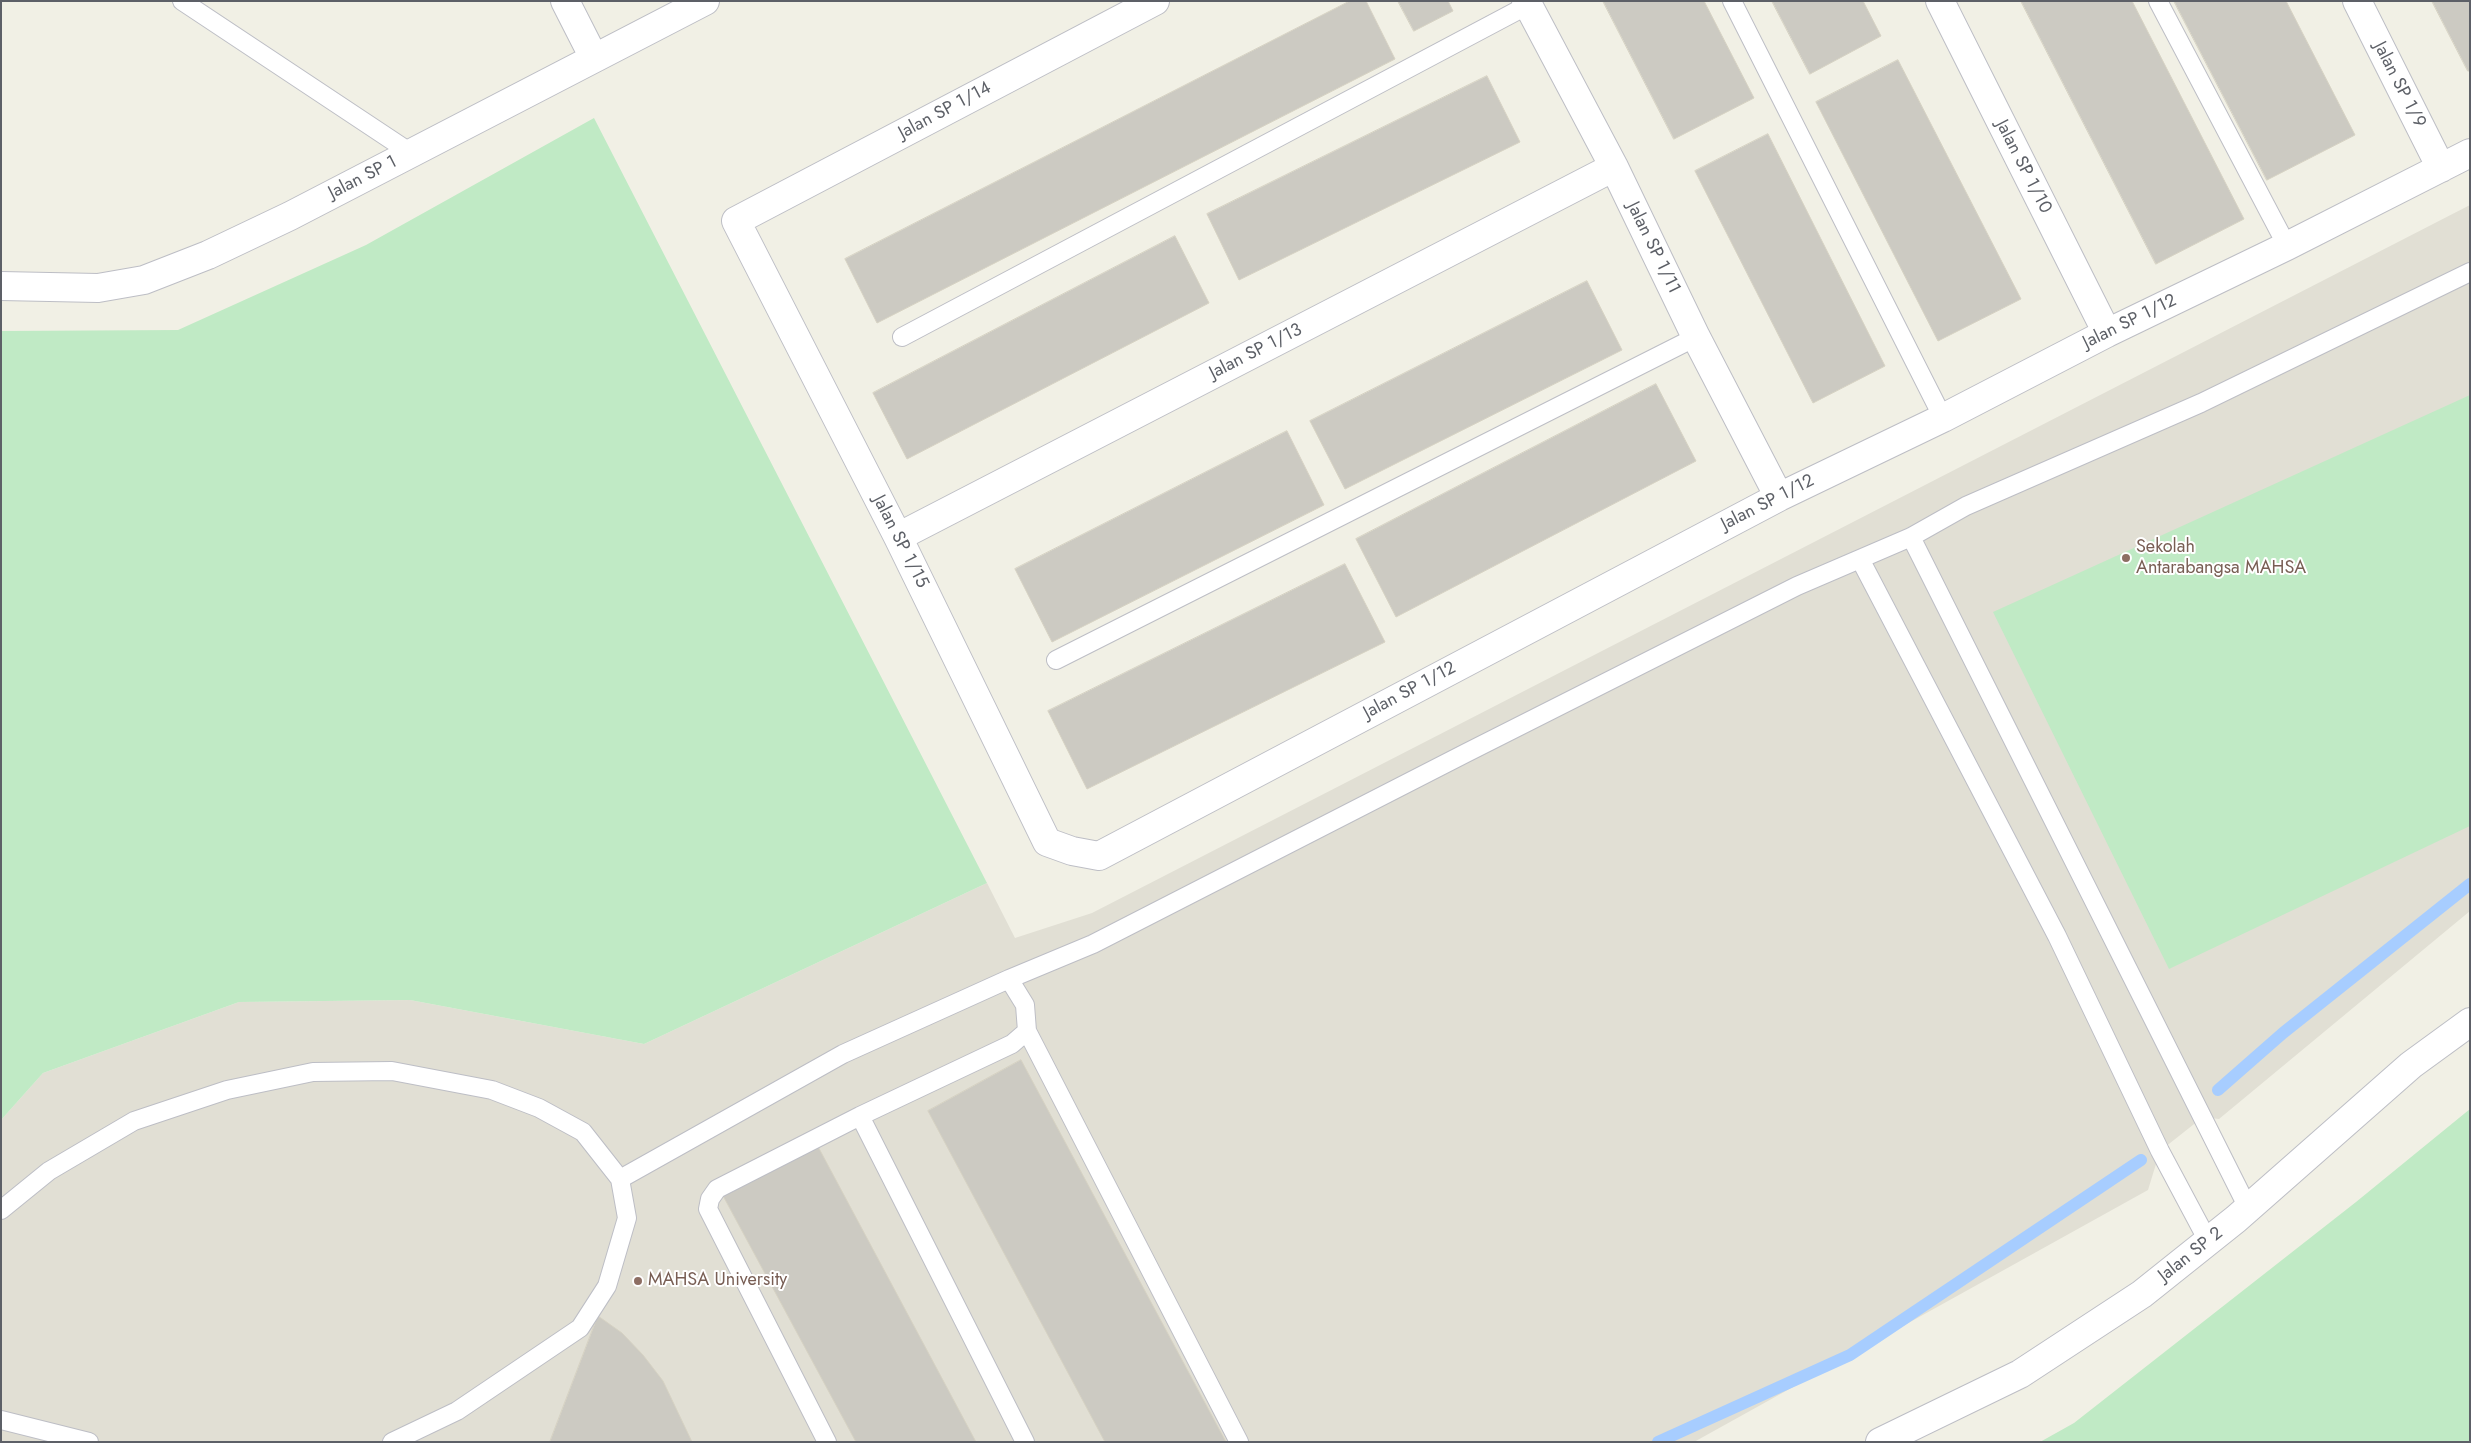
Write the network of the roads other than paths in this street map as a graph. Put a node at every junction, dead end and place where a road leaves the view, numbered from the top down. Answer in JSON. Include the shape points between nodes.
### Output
{"nodes":[{"id":1,"x":182,"y":1,"type":"edge"},
{"id":2,"x":565,"y":1,"type":"edge"},
{"id":3,"x":705,"y":1,"type":"edge"},
{"id":4,"x":1155,"y":1,"type":"edge"},
{"id":5,"x":1732,"y":1,"type":"edge"},
{"id":6,"x":1940,"y":1,"type":"edge"},
{"id":7,"x":2158,"y":1,"type":"edge"},
{"id":8,"x":2357,"y":1,"type":"edge"},
{"id":9,"x":1527,"y":3,"type":"edge"},
{"id":10,"x":594,"y":58,"type":"junction"},
{"id":11,"x":2470,"y":153,"type":"edge"},
{"id":12,"x":411,"y":154,"type":"junction"},
{"id":13,"x":1614,"y":167,"type":"junction"},
{"id":14,"x":2441,"y":168,"type":"junction"},
{"id":15,"x":736,"y":221,"type":"joint"},
{"id":16,"x":2287,"y":246,"type":"junction"},
{"id":17,"x":2470,"y":272,"type":"edge"},
{"id":18,"x":1,"y":286,"type":"edge"},
{"id":19,"x":2107,"y":332,"type":"junction"},
{"id":20,"x":902,"y":337,"type":"dead end"},
{"id":21,"x":1696,"y":337,"type":"junction"},
{"id":22,"x":1942,"y":418,"type":"junction"},
{"id":23,"x":1779,"y":497,"type":"junction"},
{"id":24,"x":898,"y":537,"type":"junction"},
{"id":25,"x":1911,"y":537,"type":"junction"},
{"id":26,"x":1860,"y":559,"type":"junction"},
{"id":27,"x":1056,"y":660,"type":"dead end"},
{"id":28,"x":1072,"y":851,"type":"joint"},
{"id":29,"x":1009,"y":979,"type":"junction"},
{"id":30,"x":2470,"y":1022,"type":"edge"},
{"id":31,"x":1027,"y":1031,"type":"junction"},
{"id":32,"x":860,"y":1116,"type":"junction"},
{"id":33,"x":620,"y":1178,"type":"junction"},
{"id":34,"x":2248,"y":1208,"type":"junction"},
{"id":35,"x":1,"y":1210,"type":"edge"},
{"id":36,"x":2208,"y":1241,"type":"junction"},
{"id":37,"x":1,"y":1420,"type":"edge"},
{"id":38,"x":89,"y":1442,"type":"edge"},
{"id":39,"x":392,"y":1442,"type":"edge"},
{"id":40,"x":827,"y":1442,"type":"edge"},
{"id":41,"x":1025,"y":1442,"type":"edge"},
{"id":42,"x":1239,"y":1442,"type":"edge"},
{"id":43,"x":1880,"y":1442,"type":"edge"}],
"edges":[{"from":1,"to":12,"type":"lane"},
{"from":2,"to":10,"type":"street"},
{"from":3,"to":10,"type":"street","name":"Jalan SP 1"},
{"from":4,"to":15,"type":"street","name":"Jalan SP 1/14"},
{"from":5,"to":22,"type":"lane"},
{"from":6,"to":19,"type":"street","name":"Jalan SP 1/10"},
{"from":7,"to":16,"type":"lane"},
{"from":8,"to":14,"type":"street","name":"Jalan SP 1/9"},
{"from":9,"to":13,"type":"street","name":"Jalan SP 1/11"},
{"from":9,"to":20,"type":"lane"},
{"from":10,"to":12,"type":"street","name":"Jalan SP 1"},
{"from":11,"to":14,"type":"street","name":"Jalan SP 1/12"},
{"from":12,"to":18,"type":"street","name":"Jalan SP 1","via":[[208,255],[144,280],[98,288]]},
{"from":13,"to":21,"type":"street","name":"Jalan SP 1/11"},
{"from":13,"to":24,"type":"street","name":"Jalan SP 1/13"},
{"from":14,"to":16,"type":"street","name":"Jalan SP 1/12"},
{"from":15,"to":24,"type":"street","name":"Jalan SP 1/15"},
{"from":16,"to":19,"type":"street","name":"Jalan SP 1/12"},
{"from":17,"to":25,"type":"lane","via":[[2201,403],[1966,506]]},
{"from":19,"to":22,"type":"street","name":"Jalan SP 1/12"},
{"from":21,"to":23,"type":"street","name":"Jalan SP 1/11"},
{"from":21,"to":27,"type":"lane"},
{"from":22,"to":23,"type":"street","name":"Jalan SP 1/12"},
{"from":23,"to":28,"type":"street","name":"Jalan SP 1/12","via":[[1099,856]]},
{"from":24,"to":28,"type":"street","name":"Jalan SP 1/15","via":[[1047,842]]},
{"from":25,"to":26,"type":"lane"},
{"from":25,"to":34,"type":"lane"},
{"from":26,"to":29,"type":"lane","via":[[1796,586],[1093,944]]},
{"from":26,"to":36,"type":"lane","via":[[2057,936],[2160,1151]]},
{"from":29,"to":31,"type":"lane","via":[[1026,1005]]},
{"from":29,"to":33,"type":"lane","via":[[843,1054]]},
{"from":30,"to":34,"type":"street","name":"Jalan SP 2","via":[[2411,1065]]},
{"from":31,"to":32,"type":"lane","via":[[1012,1044]]},
{"from":31,"to":42,"type":"lane"},
{"from":32,"to":40,"type":"lane","via":[[717,1188],[708,1209]]},
{"from":32,"to":41,"type":"lane"},
{"from":33,"to":35,"type":"lane","via":[[583,1132],[539,1108],[492,1090],[392,1071],[313,1072],[227,1090],[134,1121],[49,1170]]},
{"from":33,"to":39,"type":"lane","via":[[628,1218],[607,1286],[580,1328],[457,1411]]},
{"from":34,"to":36,"type":"street","name":"Jalan SP 2"},
{"from":36,"to":43,"type":"street","name":"Jalan SP 2","via":[[2142,1294],[2020,1374]]},
{"from":37,"to":38,"type":"lane"}]}
